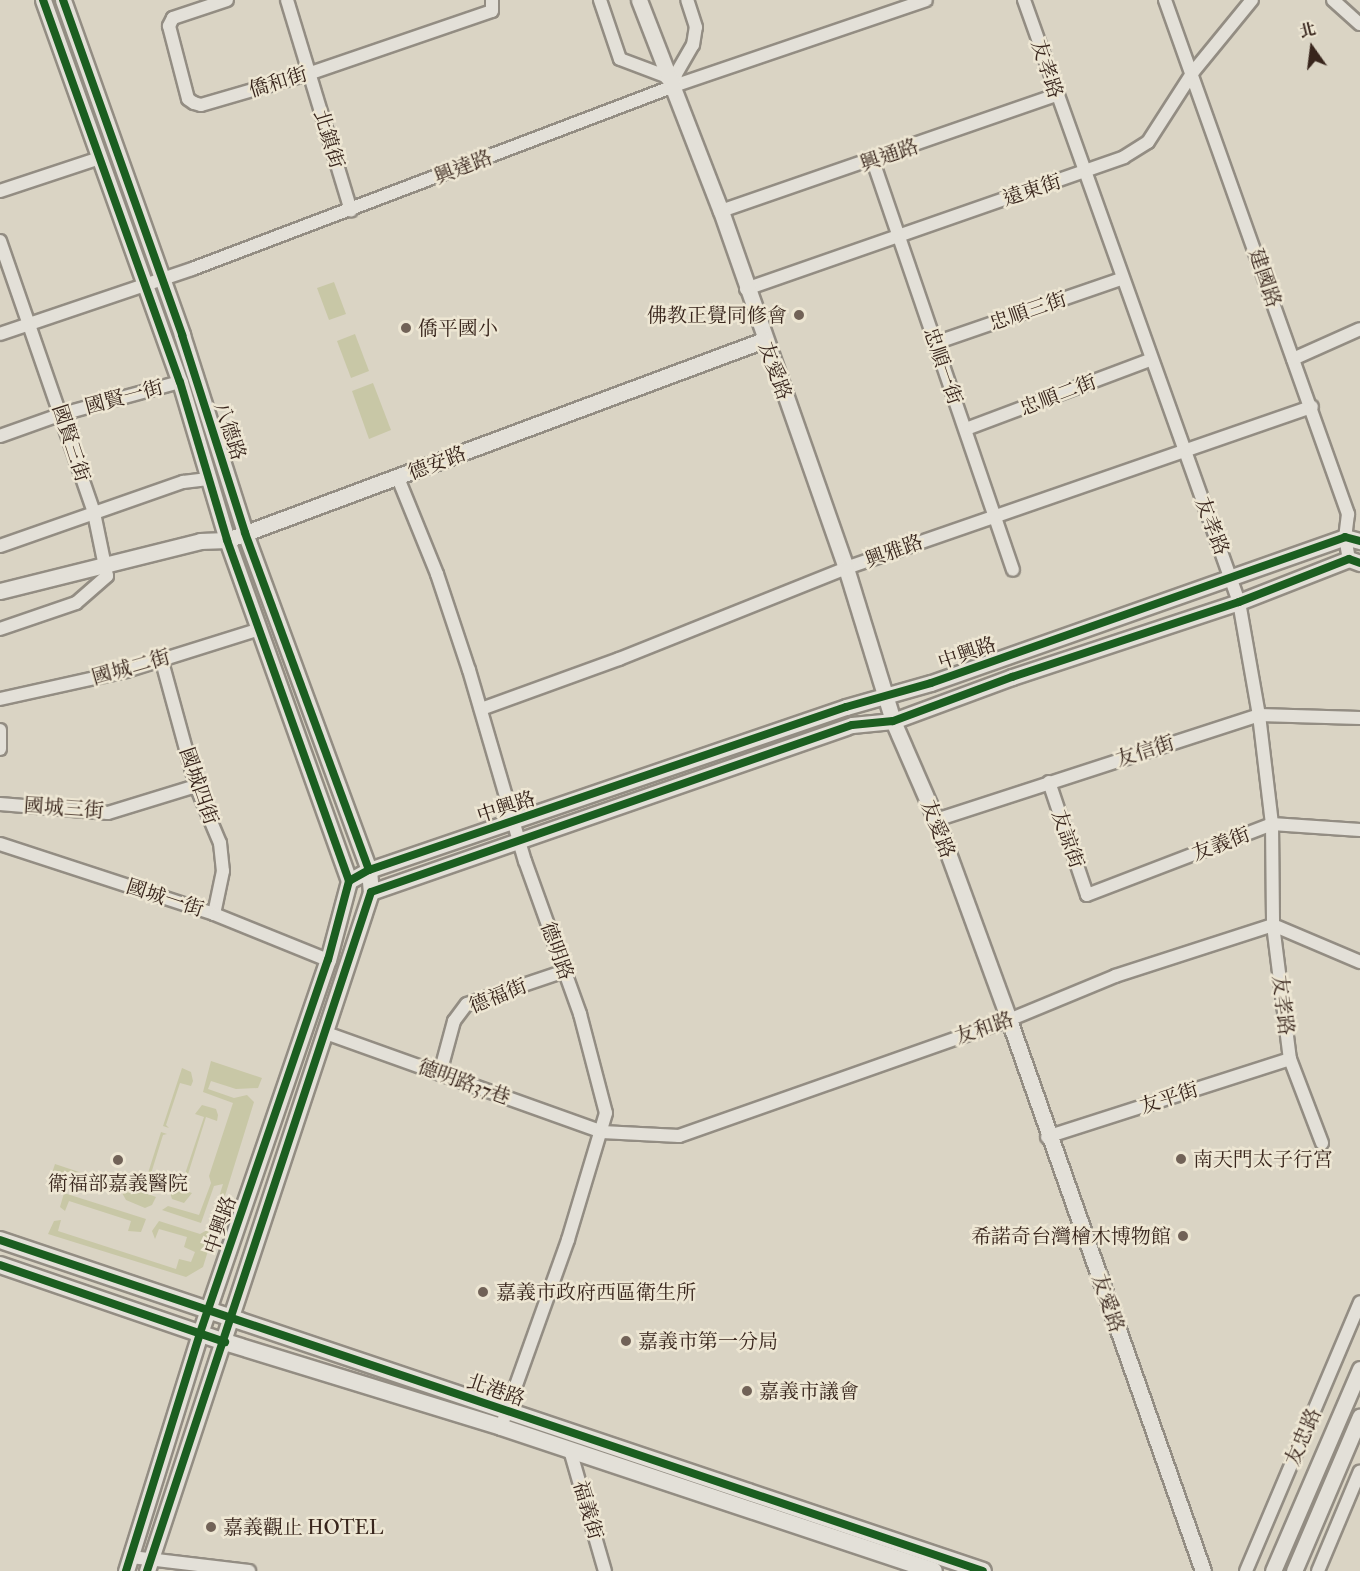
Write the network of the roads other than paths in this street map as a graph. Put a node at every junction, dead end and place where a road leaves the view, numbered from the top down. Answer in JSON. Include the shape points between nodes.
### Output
{"nodes":[{"id":1,"x":43,"y":0,"type":"edge"},
{"id":2,"x":63,"y":0,"type":"edge"},
{"id":3,"x":227,"y":0,"type":"edge"},
{"id":4,"x":287,"y":0,"type":"edge"},
{"id":5,"x":492,"y":0,"type":"edge"},
{"id":6,"x":600,"y":0,"type":"edge"},
{"id":7,"x":639,"y":0,"type":"edge"},
{"id":8,"x":687,"y":0,"type":"edge"},
{"id":9,"x":926,"y":0,"type":"edge"},
{"id":10,"x":1024,"y":0,"type":"edge"},
{"id":11,"x":1165,"y":0,"type":"edge"},
{"id":12,"x":1252,"y":0,"type":"edge"},
{"id":13,"x":1333,"y":0,"type":"edge"},
{"id":14,"x":1360,"y":24,"type":"edge"},
{"id":15,"x":1193,"y":72,"type":"junction"},
{"id":16,"x":308,"y":74,"type":"junction"},
{"id":17,"x":674,"y":86,"type":"junction"},
{"id":18,"x":1056,"y":95,"type":"junction"},
{"id":19,"x":100,"y":158,"type":"junction"},
{"id":20,"x":873,"y":161,"type":"junction"},
{"id":21,"x":1084,"y":173,"type":"junction"},
{"id":22,"x":0,"y":191,"type":"edge"},
{"id":23,"x":351,"y":210,"type":"junction"},
{"id":24,"x":721,"y":211,"type":"junction"},
{"id":25,"x":898,"y":234,"type":"junction"},
{"id":26,"x":0,"y":241,"type":"edge"},
{"id":27,"x":162,"y":279,"type":"junction"},
{"id":28,"x":1121,"y":279,"type":"junction"},
{"id":29,"x":145,"y":285,"type":"junction"},
{"id":30,"x":746,"y":289,"type":"junction"},
{"id":31,"x":30,"y":323,"type":"junction"},
{"id":32,"x":1360,"y":329,"type":"edge"},
{"id":33,"x":0,"y":334,"type":"edge"},
{"id":34,"x":764,"y":340,"type":"junction"},
{"id":35,"x":935,"y":343,"type":"junction"},
{"id":36,"x":1293,"y":359,"type":"junction"},
{"id":37,"x":1150,"y":360,"type":"junction"},
{"id":38,"x":180,"y":382,"type":"junction"},
{"id":39,"x":1312,"y":407,"type":"junction"},
{"id":40,"x":62,"y":414,"type":"junction"},
{"id":41,"x":966,"y":429,"type":"junction"},
{"id":42,"x":0,"y":436,"type":"edge"},
{"id":43,"x":1183,"y":450,"type":"junction"},
{"id":44,"x":398,"y":477,"type":"junction"},
{"id":45,"x":206,"y":479,"type":"junction"},
{"id":46,"x":94,"y":513,"type":"junction"},
{"id":47,"x":996,"y":514,"type":"junction"},
{"id":48,"x":245,"y":533,"type":"junction"},
{"id":49,"x":1345,"y":537,"type":"junction"},
{"id":50,"x":227,"y":540,"type":"junction"},
{"id":51,"x":1360,"y":542,"type":"edge"},
{"id":52,"x":0,"y":546,"type":"edge"},
{"id":53,"x":1355,"y":561,"type":"edge"},
{"id":54,"x":105,"y":566,"type":"junction"},
{"id":55,"x":846,"y":568,"type":"junction"},
{"id":56,"x":1013,"y":570,"type":"dead end"},
{"id":57,"x":1231,"y":578,"type":"junction"},
{"id":58,"x":0,"y":591,"type":"edge"},
{"id":59,"x":1239,"y":602,"type":"junction"},
{"id":60,"x":0,"y":629,"type":"edge"},
{"id":61,"x":260,"y":629,"type":"junction"},
{"id":62,"x":161,"y":658,"type":"junction"},
{"id":63,"x":886,"y":698,"type":"junction"},
{"id":64,"x":0,"y":699,"type":"edge"},
{"id":65,"x":481,"y":709,"type":"junction"},
{"id":66,"x":1259,"y":715,"type":"junction"},
{"id":67,"x":1360,"y":718,"type":"edge"},
{"id":68,"x":893,"y":721,"type":"junction"},
{"id":69,"x":0,"y":730,"type":"edge"},
{"id":70,"x":0,"y":749,"type":"edge"},
{"id":71,"x":1048,"y":782,"type":"junction"},
{"id":72,"x":196,"y":786,"type":"junction"},
{"id":73,"x":0,"y":804,"type":"edge"},
{"id":74,"x":936,"y":820,"type":"junction"},
{"id":75,"x":513,"y":823,"type":"junction"},
{"id":76,"x":1272,"y":824,"type":"junction"},
{"id":77,"x":1360,"y":830,"type":"edge"},
{"id":78,"x":519,"y":842,"type":"junction"},
{"id":79,"x":0,"y":844,"type":"edge"},
{"id":80,"x":369,"y":870,"type":"junction"},
{"id":81,"x":350,"y":881,"type":"junction"},
{"id":82,"x":371,"y":892,"type":"junction"},
{"id":83,"x":1087,"y":896,"type":"joint"},
{"id":84,"x":214,"y":914,"type":"junction"},
{"id":85,"x":1273,"y":925,"type":"junction"},
{"id":86,"x":328,"y":960,"type":"junction"},
{"id":87,"x":1360,"y":962,"type":"edge"},
{"id":88,"x":565,"y":971,"type":"junction"},
{"id":89,"x":1009,"y":1020,"type":"junction"},
{"id":90,"x":326,"y":1033,"type":"junction"},
{"id":91,"x":1290,"y":1059,"type":"junction"},
{"id":92,"x":440,"y":1073,"type":"junction"},
{"id":93,"x":602,"y":1132,"type":"junction"},
{"id":94,"x":1047,"y":1137,"type":"junction"},
{"id":95,"x":1322,"y":1143,"type":"dead end"},
{"id":96,"x":0,"y":1240,"type":"edge"},
{"id":97,"x":0,"y":1265,"type":"edge"},
{"id":98,"x":1360,"y":1302,"type":"edge"},
{"id":99,"x":208,"y":1310,"type":"junction"},
{"id":100,"x":233,"y":1319,"type":"junction"},
{"id":101,"x":200,"y":1333,"type":"junction"},
{"id":102,"x":225,"y":1342,"type":"junction"},
{"id":103,"x":1360,"y":1369,"type":"edge"},
{"id":104,"x":507,"y":1411,"type":"junction"},
{"id":105,"x":1360,"y":1416,"type":"edge"},
{"id":106,"x":501,"y":1427,"type":"junction"},
{"id":107,"x":570,"y":1450,"type":"junction"},
{"id":108,"x":1360,"y":1471,"type":"edge"},
{"id":109,"x":129,"y":1564,"type":"edge"},
{"id":110,"x":149,"y":1565,"type":"edge"},
{"id":111,"x":965,"y":1568,"type":"edge"},
{"id":112,"x":249,"y":1571,"type":"edge"},
{"id":113,"x":605,"y":1571,"type":"edge"},
{"id":114,"x":934,"y":1571,"type":"edge"},
{"id":115,"x":982,"y":1571,"type":"edge"},
{"id":116,"x":1203,"y":1571,"type":"edge"},
{"id":117,"x":1246,"y":1571,"type":"edge"},
{"id":118,"x":1273,"y":1571,"type":"edge"},
{"id":119,"x":1294,"y":1571,"type":"edge"},
{"id":120,"x":1318,"y":1571,"type":"edge"}],
"edges":[{"from":1,"to":19,"type":"street","name":"八德路"},
{"from":2,"to":27,"type":"street","name":"八德路"},
{"from":3,"to":16,"type":"street","name":"僑和街","via":[[173,18],[170,26],[189,99],[201,105]]},
{"from":4,"to":16,"type":"street","name":"北鎮街"},
{"from":5,"to":16,"type":"street","name":"僑和街","via":[[492,11]]},
{"from":6,"to":17,"type":"street","via":[[620,59],[665,76]]},
{"from":7,"to":17,"type":"street","name":"友愛路"},
{"from":8,"to":17,"type":"street","via":[[696,27],[693,45],[676,74]]},
{"from":9,"to":17,"type":"street","name":"興達路"},
{"from":10,"to":18,"type":"street","name":"友孝路"},
{"from":11,"to":15,"type":"street","name":"建國路"},
{"from":12,"to":15,"type":"street","name":"遠東街"},
{"from":13,"to":14,"type":"street"},
{"from":15,"to":21,"type":"street","name":"遠東街","via":[[1148,142],[1124,157]]},
{"from":15,"to":36,"type":"street","name":"建國路"},
{"from":16,"to":23,"type":"street","name":"北鎮街"},
{"from":17,"to":23,"type":"street","name":"興達路"},
{"from":17,"to":24,"type":"street","name":"友愛路"},
{"from":18,"to":20,"type":"street","name":"興通路"},
{"from":18,"to":21,"type":"street","name":"友孝路"},
{"from":19,"to":22,"type":"street"},
{"from":19,"to":29,"type":"street","name":"八德路"},
{"from":20,"to":24,"type":"street","name":"興通路"},
{"from":20,"to":25,"type":"street","name":"忠順一街"},
{"from":21,"to":25,"type":"street","name":"遠東街"},
{"from":21,"to":28,"type":"street","name":"友孝路"},
{"from":23,"to":27,"type":"street","name":"興達路"},
{"from":24,"to":30,"type":"street","name":"友愛路"},
{"from":25,"to":30,"type":"street","name":"遠東街"},
{"from":25,"to":35,"type":"street","name":"忠順一街"},
{"from":26,"to":31,"type":"street","name":"國賢三街"},
{"from":27,"to":29,"type":"street","name":"興達路"},
{"from":27,"to":48,"type":"street","name":"八德路"},
{"from":28,"to":35,"type":"street","name":"忠順三街"},
{"from":28,"to":37,"type":"street","name":"友孝路"},
{"from":29,"to":31,"type":"street","name":"興達路"},
{"from":29,"to":38,"type":"street","name":"八德路"},
{"from":30,"to":34,"type":"street","name":"友愛路"},
{"from":31,"to":33,"type":"street","name":"興達路"},
{"from":31,"to":40,"type":"street","name":"國賢三街"},
{"from":32,"to":36,"type":"street"},
{"from":34,"to":44,"type":"street","name":"德安路"},
{"from":34,"to":55,"type":"street","name":"友愛路"},
{"from":35,"to":41,"type":"street","name":"忠順一街"},
{"from":36,"to":39,"type":"street","name":"建國路"},
{"from":37,"to":41,"type":"street","name":"忠順二街"},
{"from":37,"to":43,"type":"street","name":"友孝路"},
{"from":38,"to":40,"type":"street","name":"國賢一街"},
{"from":38,"to":45,"type":"street","name":"八德路"},
{"from":39,"to":43,"type":"street","name":"興雅路"},
{"from":39,"to":49,"type":"street","name":"建國路","via":[[1348,514]]},
{"from":40,"to":42,"type":"street","name":"國賢一街"},
{"from":40,"to":46,"type":"street","name":"國賢三街"},
{"from":41,"to":47,"type":"street","name":"忠順一街"},
{"from":43,"to":47,"type":"street","name":"興雅路"},
{"from":43,"to":57,"type":"street","name":"友孝路"},
{"from":44,"to":48,"type":"street","name":"德安路"},
{"from":44,"to":65,"type":"street","name":"德明路","via":[[437,574]]},
{"from":45,"to":46,"type":"street","via":[[183,482]]},
{"from":45,"to":50,"type":"street","name":"八德路"},
{"from":46,"to":52,"type":"street"},
{"from":46,"to":54,"type":"street","name":"國賢三街"},
{"from":47,"to":55,"type":"street","name":"興雅路"},
{"from":47,"to":56,"type":"street","name":"忠順一街"},
{"from":48,"to":50,"type":"street","name":"德安路"},
{"from":48,"to":80,"type":"street","name":"八德路"},
{"from":49,"to":51,"type":"street"},
{"from":49,"to":53,"type":"street","name":"建國路"},
{"from":49,"to":57,"type":"street","name":"中興路"},
{"from":50,"to":54,"type":"street","name":"德安路","via":[[200,541]]},
{"from":50,"to":61,"type":"street","name":"八德路"},
{"from":53,"to":59,"type":"street","name":"中興路"},
{"from":54,"to":58,"type":"street","name":"德安路"},
{"from":54,"to":60,"type":"street","via":[[107,576],[76,603]]},
{"from":55,"to":63,"type":"street","name":"友愛路"},
{"from":55,"to":65,"type":"street","name":"興雅路","via":[[619,659]]},
{"from":57,"to":59,"type":"street","name":"友孝路"},
{"from":57,"to":63,"type":"street","name":"中興路"},
{"from":59,"to":66,"type":"street","name":"友孝路"},
{"from":59,"to":68,"type":"street","name":"中興路"},
{"from":61,"to":62,"type":"street","name":"國城二街"},
{"from":61,"to":81,"type":"street","name":"八德路"},
{"from":62,"to":64,"type":"street","name":"國城二街","via":[[126,671]]},
{"from":62,"to":72,"type":"street","name":"國城四街"},
{"from":63,"to":68,"type":"street","name":"友愛路"},
{"from":63,"to":75,"type":"street","name":"中興路","via":[[846,707]]},
{"from":65,"to":75,"type":"street","name":"德明路"},
{"from":66,"to":67,"type":"street","name":"友信街"},
{"from":66,"to":71,"type":"street","name":"友信街"},
{"from":66,"to":76,"type":"street","name":"友孝路"},
{"from":68,"to":74,"type":"street","name":"友愛路"},
{"from":68,"to":78,"type":"street","name":"中興路","via":[[852,725]]},
{"from":69,"to":70,"type":"street"},
{"from":71,"to":74,"type":"street","name":"友信街"},
{"from":71,"to":83,"type":"street","name":"友諒街"},
{"from":72,"to":73,"type":"street","name":"國城三街","via":[[108,813]]},
{"from":72,"to":84,"type":"street","name":"國城四街","via":[[220,843],[223,871]]},
{"from":74,"to":89,"type":"street","name":"友愛路"},
{"from":75,"to":78,"type":"street","name":"德明路"},
{"from":75,"to":80,"type":"street","name":"中興路"},
{"from":76,"to":77,"type":"street","name":"友義街"},
{"from":76,"to":83,"type":"street","name":"友義街"},
{"from":76,"to":85,"type":"street","name":"友孝路"},
{"from":78,"to":82,"type":"street","name":"中興路"},
{"from":78,"to":88,"type":"street","name":"德明路"},
{"from":79,"to":84,"type":"street","name":"國城一街"},
{"from":80,"to":81,"type":"street","name":"中興路"},
{"from":80,"to":82,"type":"street","name":"八德路"},
{"from":81,"to":82,"type":"street"},
{"from":81,"to":86,"type":"street","name":"中興路"},
{"from":82,"to":90,"type":"street","name":"中興路"},
{"from":84,"to":86,"type":"street","name":"國城一街"},
{"from":85,"to":87,"type":"street"},
{"from":85,"to":89,"type":"street","name":"友和路","via":[[1114,975]]},
{"from":85,"to":91,"type":"street","name":"友孝路"},
{"from":86,"to":99,"type":"street","name":"中興路"},
{"from":88,"to":92,"type":"street","name":"德福街","via":[[467,1004],[454,1021]]},
{"from":88,"to":93,"type":"street","name":"德明路","via":[[606,1113]]},
{"from":89,"to":93,"type":"street","name":"友和路","via":[[679,1136]]},
{"from":89,"to":94,"type":"street","name":"友愛路"},
{"from":90,"to":92,"type":"street","name":"德明路37巷"},
{"from":90,"to":100,"type":"street","name":"中興路"},
{"from":91,"to":94,"type":"street","name":"友平街"},
{"from":91,"to":95,"type":"street","name":"友孝路"},
{"from":92,"to":93,"type":"street","name":"德明路37巷"},
{"from":93,"to":104,"type":"street","name":"德明路"},
{"from":94,"to":116,"type":"street","name":"友愛路"},
{"from":96,"to":99,"type":"main road","name":"北港路"},
{"from":97,"to":101,"type":"main road","name":"北港路"},
{"from":98,"to":117,"type":"street","name":"友忠路"},
{"from":99,"to":100,"type":"main road","name":"北港路"},
{"from":99,"to":101,"type":"street","name":"中興路"},
{"from":100,"to":102,"type":"street","name":"中興路"},
{"from":100,"to":104,"type":"main road","name":"北港路"},
{"from":101,"to":102,"type":"main road","name":"北港路"},
{"from":101,"to":109,"type":"street","name":"中興路"},
{"from":102,"to":106,"type":"main road","name":"北港路"},
{"from":102,"to":110,"type":"street","name":"中興路"},
{"from":103,"to":118,"type":"street","name":"友忠路"},
{"from":104,"to":106,"type":"street","name":"德明路"},
{"from":104,"to":111,"type":"main road","name":"北港路"},
{"from":105,"to":119,"type":"street"},
{"from":106,"to":107,"type":"main road","name":"北港路"},
{"from":107,"to":113,"type":"street","name":"福義街"},
{"from":107,"to":114,"type":"main road","name":"北港路"},
{"from":108,"to":120,"type":"street"},
{"from":109,"to":110,"type":"street"},
{"from":110,"to":112,"type":"street"},
{"from":111,"to":115,"type":"main road","name":"北港路"}]}
